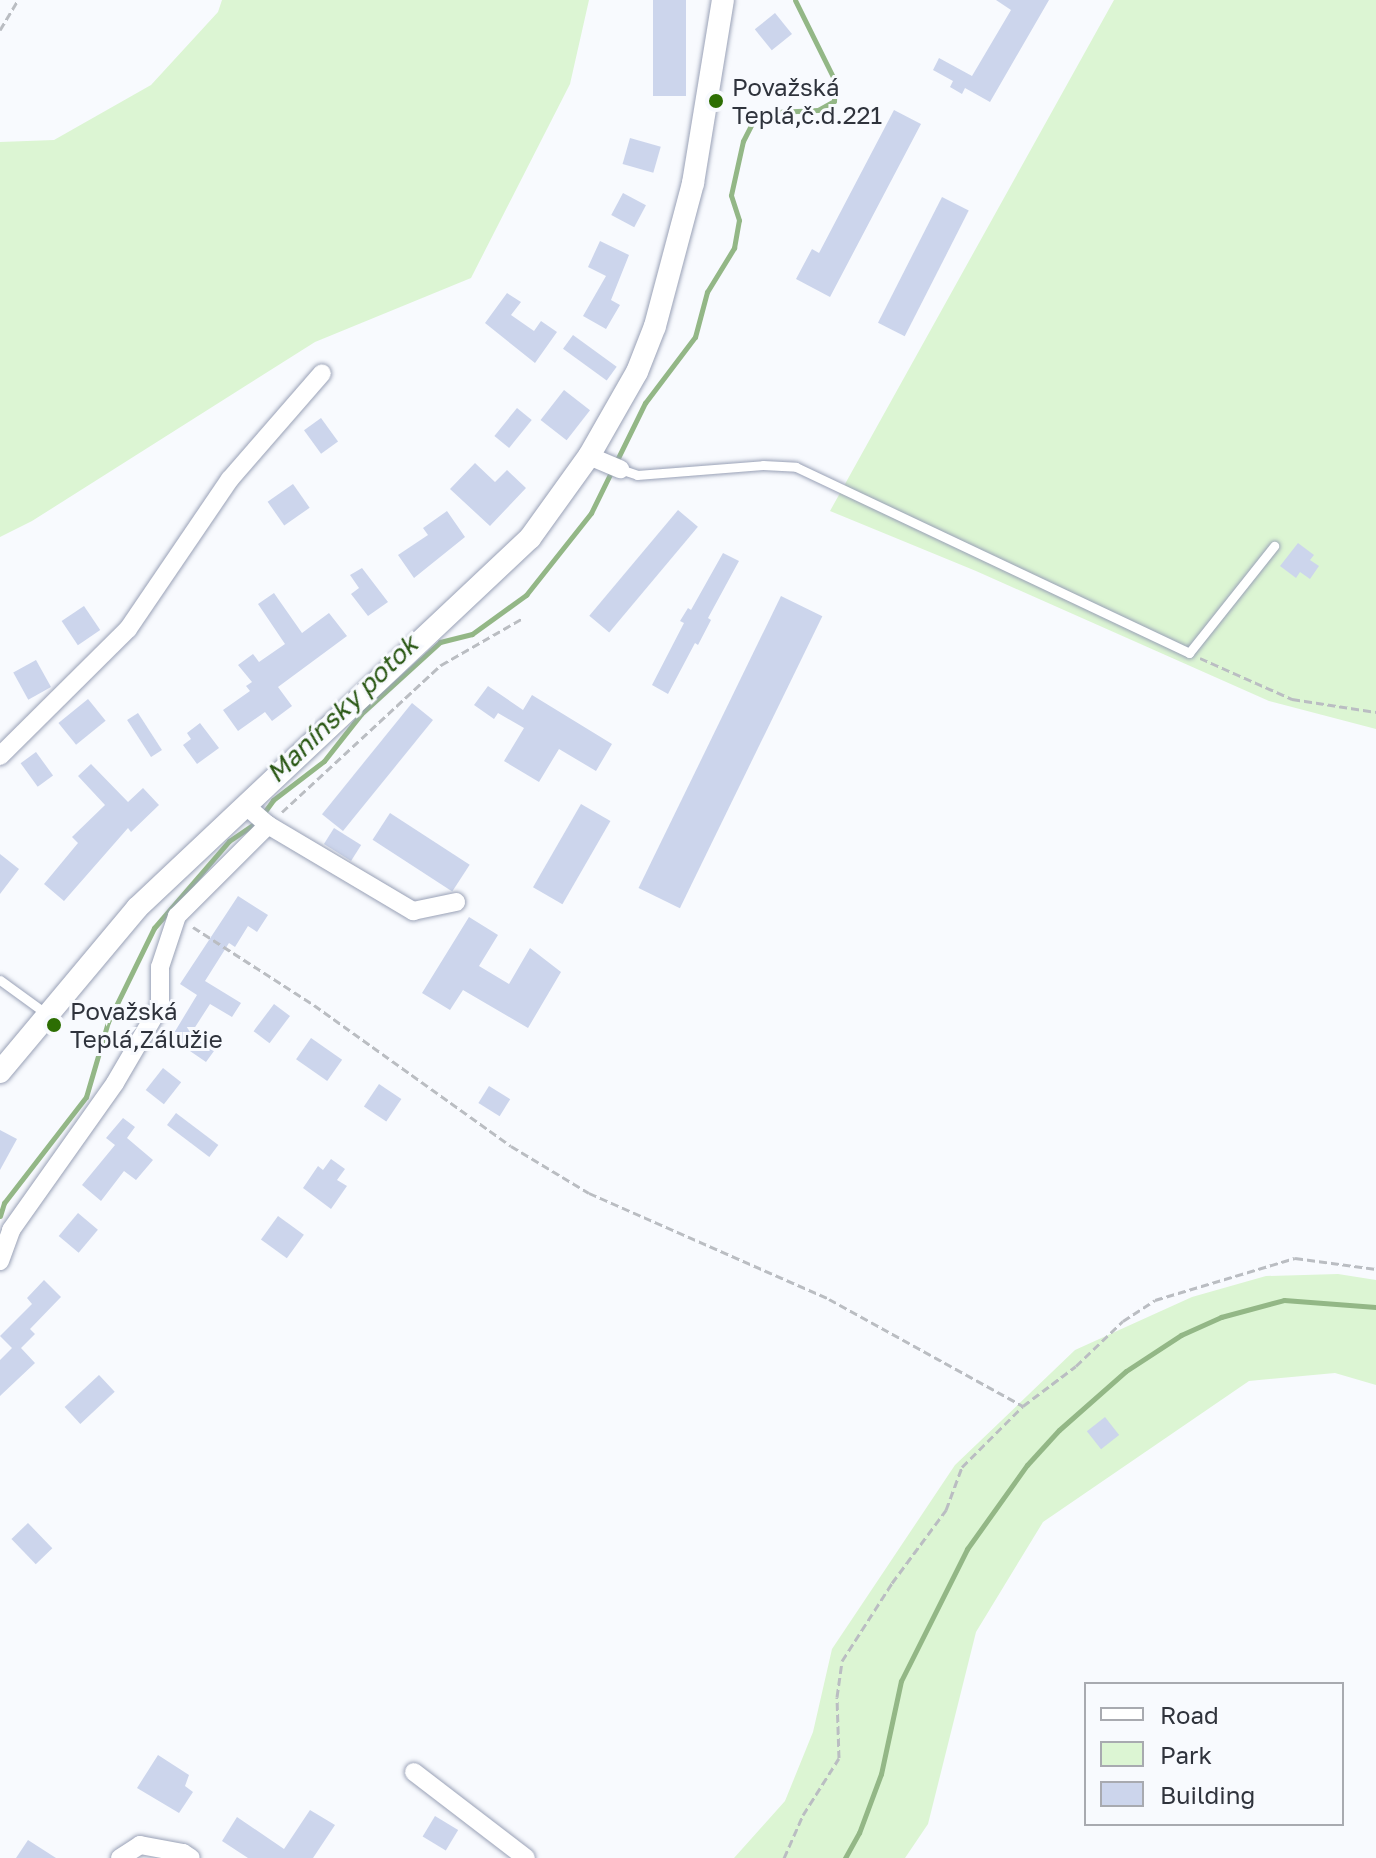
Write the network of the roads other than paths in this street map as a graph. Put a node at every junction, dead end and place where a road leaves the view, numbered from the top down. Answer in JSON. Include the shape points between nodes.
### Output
{"nodes":[{"id":1,"x":723,"y":0,"type":"edge"},
{"id":2,"x":322,"y":373,"type":"dead end"},
{"id":3,"x":606,"y":463,"type":"junction"},
{"id":4,"x":1274,"y":546,"type":"dead end"},
{"id":5,"x":0,"y":756,"type":"edge"},
{"id":6,"x":245,"y":805,"type":"junction"},
{"id":7,"x":268,"y":825,"type":"junction"},
{"id":8,"x":456,"y":902,"type":"dead end"},
{"id":9,"x":0,"y":980,"type":"edge"},
{"id":10,"x":48,"y":1015,"type":"junction"},
{"id":11,"x":0,"y":1072,"type":"edge"},
{"id":12,"x":0,"y":1261,"type":"edge"},
{"id":13,"x":414,"y":1772,"type":"dead end"},
{"id":14,"x":120,"y":1858,"type":"edge"},
{"id":15,"x":191,"y":1858,"type":"edge"},
{"id":16,"x":526,"y":1858,"type":"edge"}],
"edges":[{"from":1,"to":3,"type":"street","via":[[693,183],[655,326],[618,409]]},
{"from":2,"to":5,"type":"street","via":[[230,479],[128,629]]},
{"from":3,"to":4,"type":"lane","via":[[637,475],[796,467],[1189,653]]},
{"from":3,"to":6,"type":"street"},
{"from":6,"to":7,"type":"street"},
{"from":6,"to":10,"type":"street","via":[[137,908]]},
{"from":7,"to":8,"type":"street","via":[[413,911]]},
{"from":7,"to":12,"type":"street","via":[[177,916],[160,967],[160,1006],[115,1083],[11,1230]]},
{"from":9,"to":10,"type":"lane"},
{"from":10,"to":11,"type":"street"},
{"from":13,"to":16,"type":"street"},
{"from":14,"to":15,"type":"street","via":[[140,1845]]}]}
